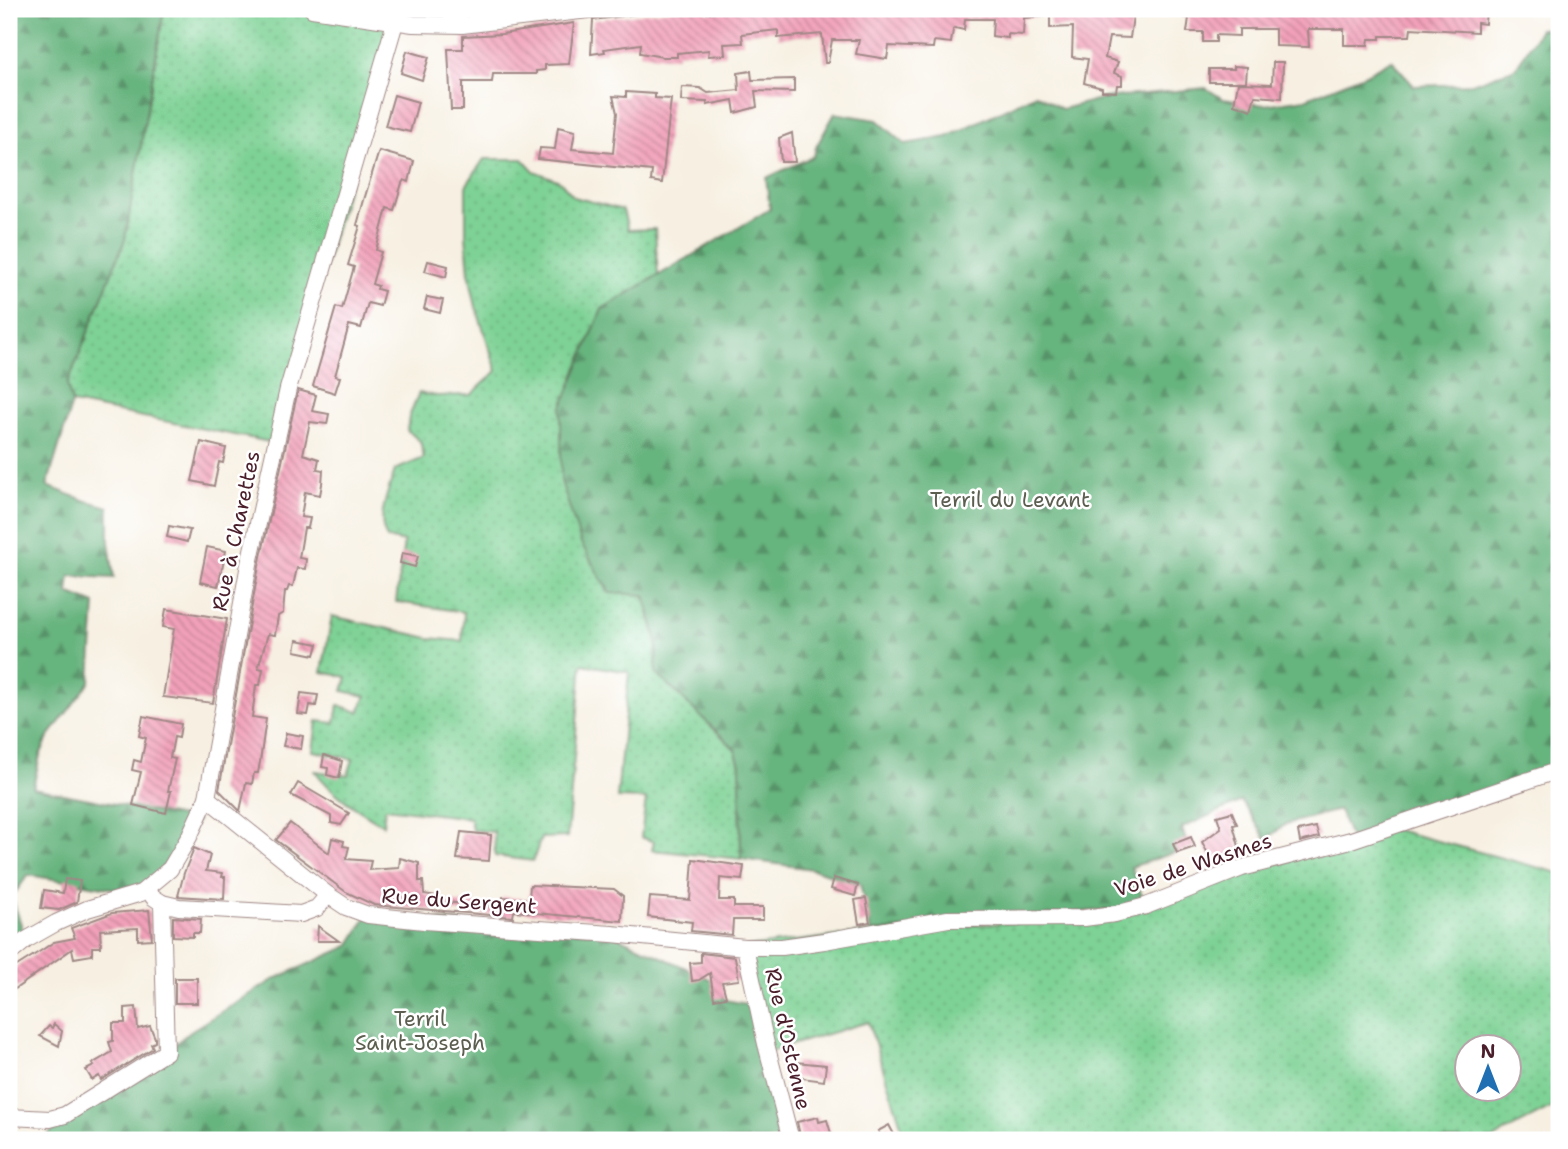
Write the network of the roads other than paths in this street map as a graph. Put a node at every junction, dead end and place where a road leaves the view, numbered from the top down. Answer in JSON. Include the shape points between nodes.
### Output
{"nodes":[{"id":1,"x":312,"y":9,"type":"edge"},
{"id":2,"x":597,"y":9,"type":"edge"},
{"id":3,"x":397,"y":15,"type":"edge"},
{"id":4,"x":1559,"y":770,"type":"edge"},
{"id":5,"x":208,"y":798,"type":"junction"},
{"id":6,"x":328,"y":895,"type":"junction"},
{"id":7,"x":130,"y":897,"type":"junction"},
{"id":8,"x":162,"y":902,"type":"junction"},
{"id":9,"x":745,"y":947,"type":"junction"},
{"id":10,"x":9,"y":954,"type":"edge"},
{"id":11,"x":9,"y":1117,"type":"edge"},
{"id":12,"x":791,"y":1140,"type":"edge"}],
"edges":[{"from":1,"to":3,"type":"street"},
{"from":2,"to":3,"type":"street","via":[[462,24]]},
{"from":3,"to":5,"type":"street","name":"Rue à Charettes","via":[[288,389],[249,564]]},
{"from":4,"to":9,"type":"street","name":"Voie de Wasmes","via":[[1351,840],[1242,868],[1115,914],[948,919],[782,947]]},
{"from":5,"to":6,"type":"street","name":"Rue du Sergent"},
{"from":5,"to":7,"type":"street","name":"Rue à Charettes","via":[[170,869]]},
{"from":6,"to":8,"type":"street","via":[[317,908],[301,914]]},
{"from":6,"to":9,"type":"street","name":"Rue du Sergent","via":[[346,907],[377,916]]},
{"from":7,"to":8,"type":"street","via":[[153,897]]},
{"from":7,"to":10,"type":"street","name":"Rue à Charettes","via":[[55,923]]},
{"from":8,"to":11,"type":"street","via":[[166,1052],[65,1115]]},
{"from":9,"to":12,"type":"street","name":"Rue d'Ostenne"}]}
